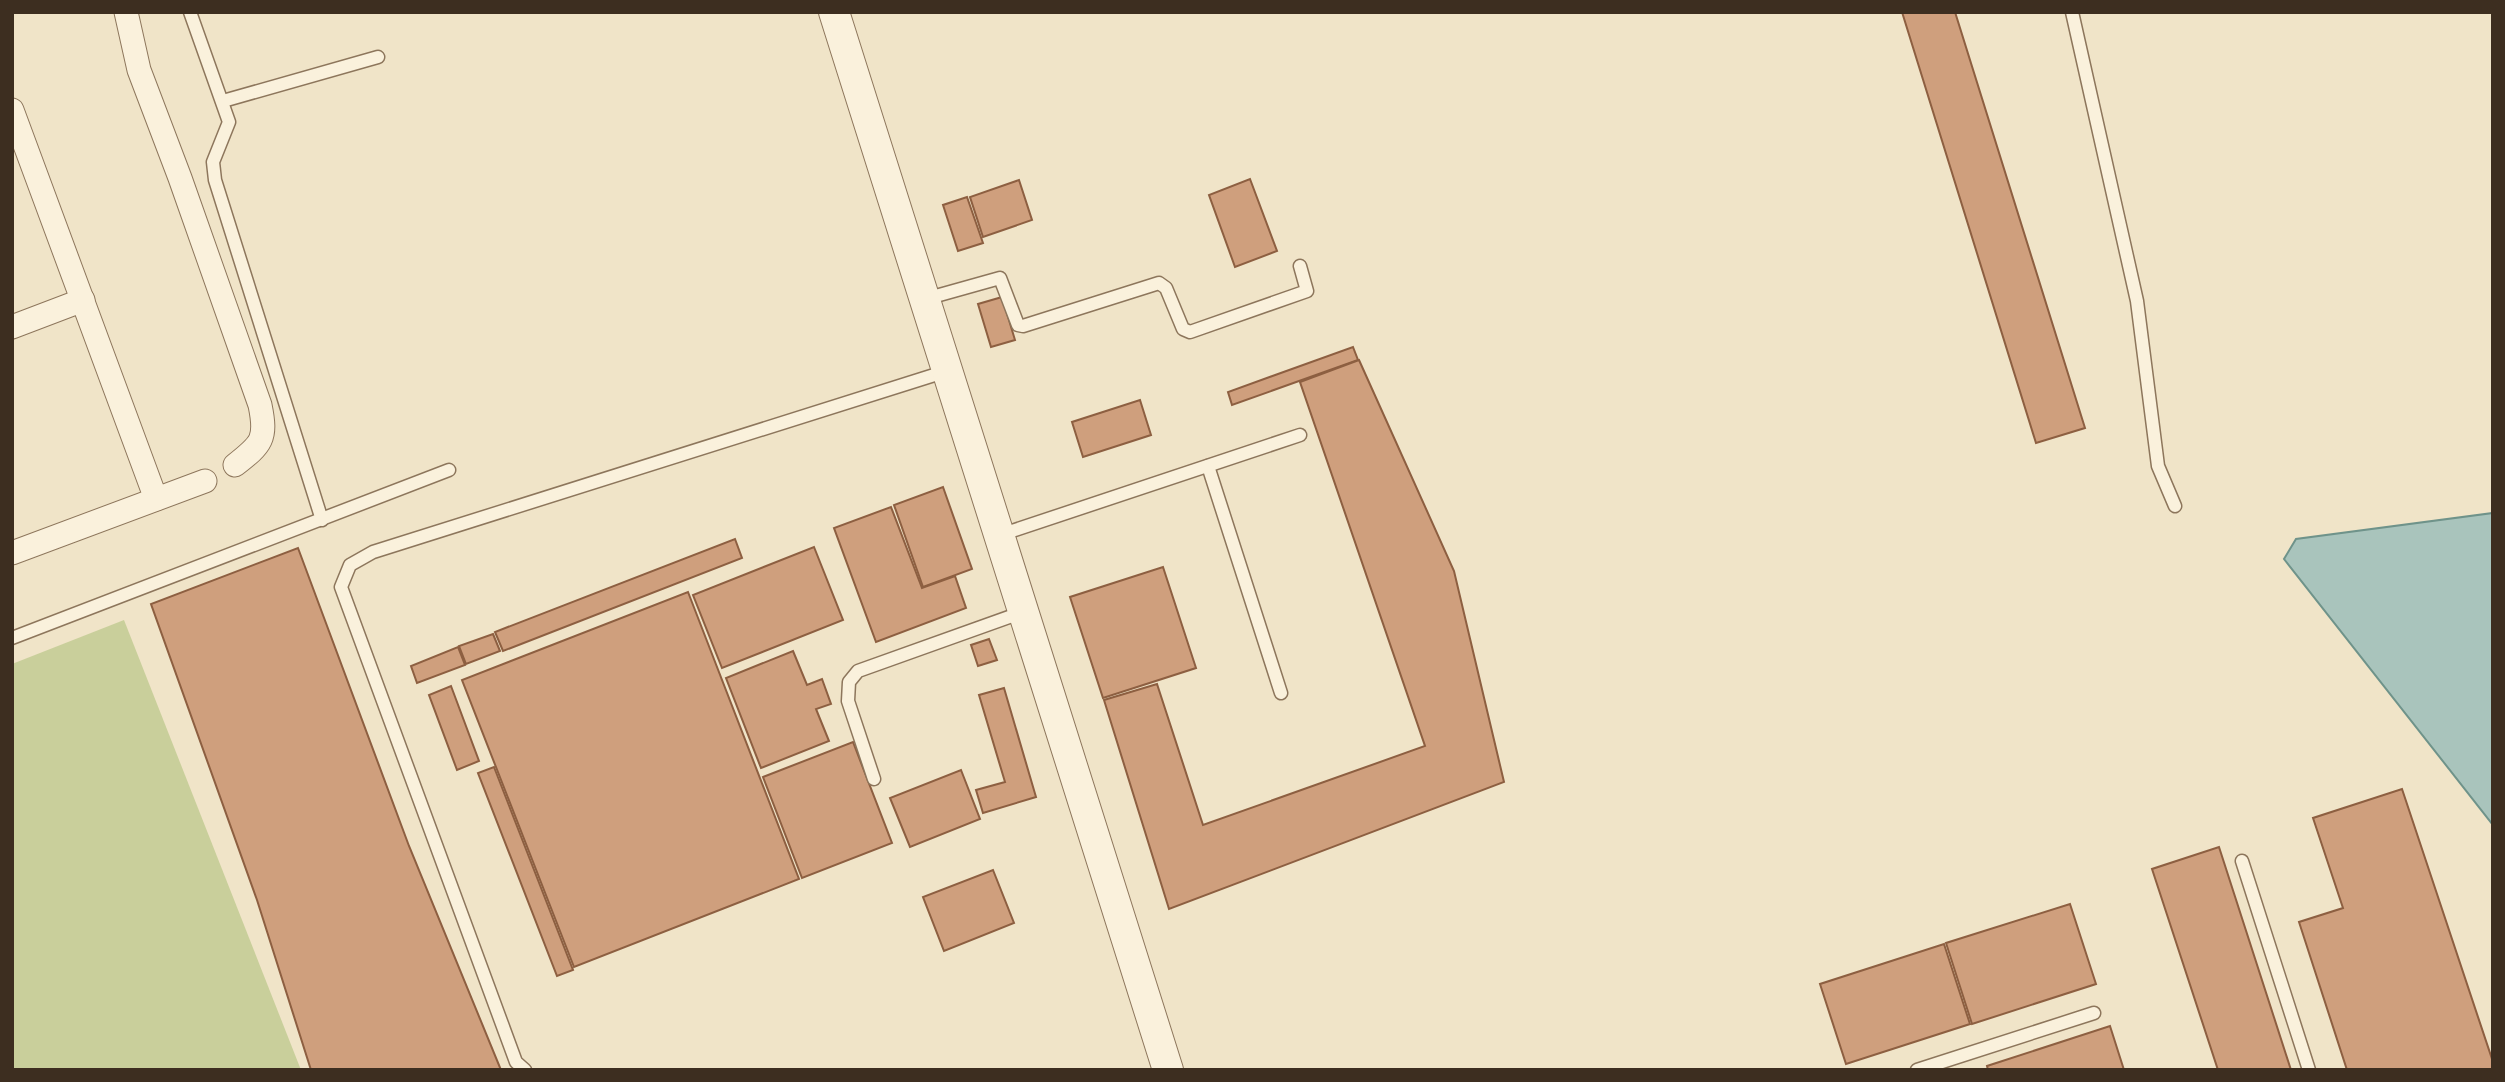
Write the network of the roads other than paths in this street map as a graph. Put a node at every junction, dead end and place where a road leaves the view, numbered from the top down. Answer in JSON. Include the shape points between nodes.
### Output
{"nodes":[{"id":1,"x":126,"y":12,"type":"edge"},
{"id":2,"x":190,"y":12,"type":"edge"},
{"id":3,"x":834,"y":12,"type":"edge"},
{"id":4,"x":2072,"y":12,"type":"edge"},
{"id":5,"x":378,"y":57,"type":"dead end"},
{"id":6,"x":223,"y":101,"type":"junction"},
{"id":7,"x":12,"y":110,"type":"edge"},
{"id":8,"x":1300,"y":267,"type":"dead end"},
{"id":9,"x":925,"y":299,"type":"junction"},
{"id":10,"x":83,"y":300,"type":"junction"},
{"id":11,"x":12,"y":327,"type":"edge"},
{"id":12,"x":947,"y":371,"type":"junction"},
{"id":13,"x":1300,"y":435,"type":"dead end"},
{"id":14,"x":235,"y":465,"type":"dead end"},
{"id":15,"x":1208,"y":466,"type":"junction"},
{"id":16,"x":449,"y":470,"type":"dead end"},
{"id":17,"x":205,"y":481,"type":"dead end"},
{"id":18,"x":156,"y":499,"type":"junction"},
{"id":19,"x":2175,"y":506,"type":"dead end"},
{"id":20,"x":322,"y":520,"type":"junction"},
{"id":21,"x":1000,"y":535,"type":"junction"},
{"id":22,"x":12,"y":553,"type":"edge"},
{"id":23,"x":1024,"y":612,"type":"junction"},
{"id":24,"x":12,"y":638,"type":"edge"},
{"id":25,"x":1281,"y":693,"type":"dead end"},
{"id":26,"x":874,"y":779,"type":"dead end"},
{"id":27,"x":2242,"y":861,"type":"dead end"},
{"id":28,"x":2094,"y":1013,"type":"dead end"},
{"id":29,"x":525,"y":1070,"type":"edge"},
{"id":30,"x":1168,"y":1070,"type":"edge"},
{"id":31,"x":1917,"y":1070,"type":"edge"},
{"id":32,"x":2309,"y":1070,"type":"edge"}],
"edges":[{"from":1,"to":14,"type":"street","via":[[139,70],[260,405],[264,425],[258,447]]},
{"from":2,"to":6,"type":"lane"},
{"from":3,"to":9,"type":"street"},
{"from":4,"to":19,"type":"lane","via":[[2137,301],[2158,466]]},
{"from":5,"to":6,"type":"lane"},
{"from":6,"to":20,"type":"lane","via":[[229,122],[213,163],[215,180]]},
{"from":7,"to":10,"type":"street"},
{"from":8,"to":9,"type":"lane","via":[[1307,291],[1190,332],[1182,329],[1166,288],[1159,283],[1023,326],[1018,325],[1000,278]]},
{"from":9,"to":12,"type":"street"},
{"from":10,"to":11,"type":"street"},
{"from":10,"to":18,"type":"street"},
{"from":12,"to":21,"type":"street"},
{"from":12,"to":29,"type":"lane","via":[[373,552],[350,565],[341,587],[516,1062]]},
{"from":13,"to":15,"type":"lane"},
{"from":15,"to":21,"type":"lane"},
{"from":15,"to":25,"type":"lane"},
{"from":16,"to":20,"type":"lane"},
{"from":17,"to":18,"type":"street"},
{"from":18,"to":22,"type":"street"},
{"from":20,"to":24,"type":"lane"},
{"from":21,"to":23,"type":"street"},
{"from":23,"to":26,"type":"lane","via":[[858,671],[849,682],[848,701]]},
{"from":23,"to":30,"type":"street"},
{"from":27,"to":32,"type":"lane"},
{"from":28,"to":31,"type":"lane"}]}
